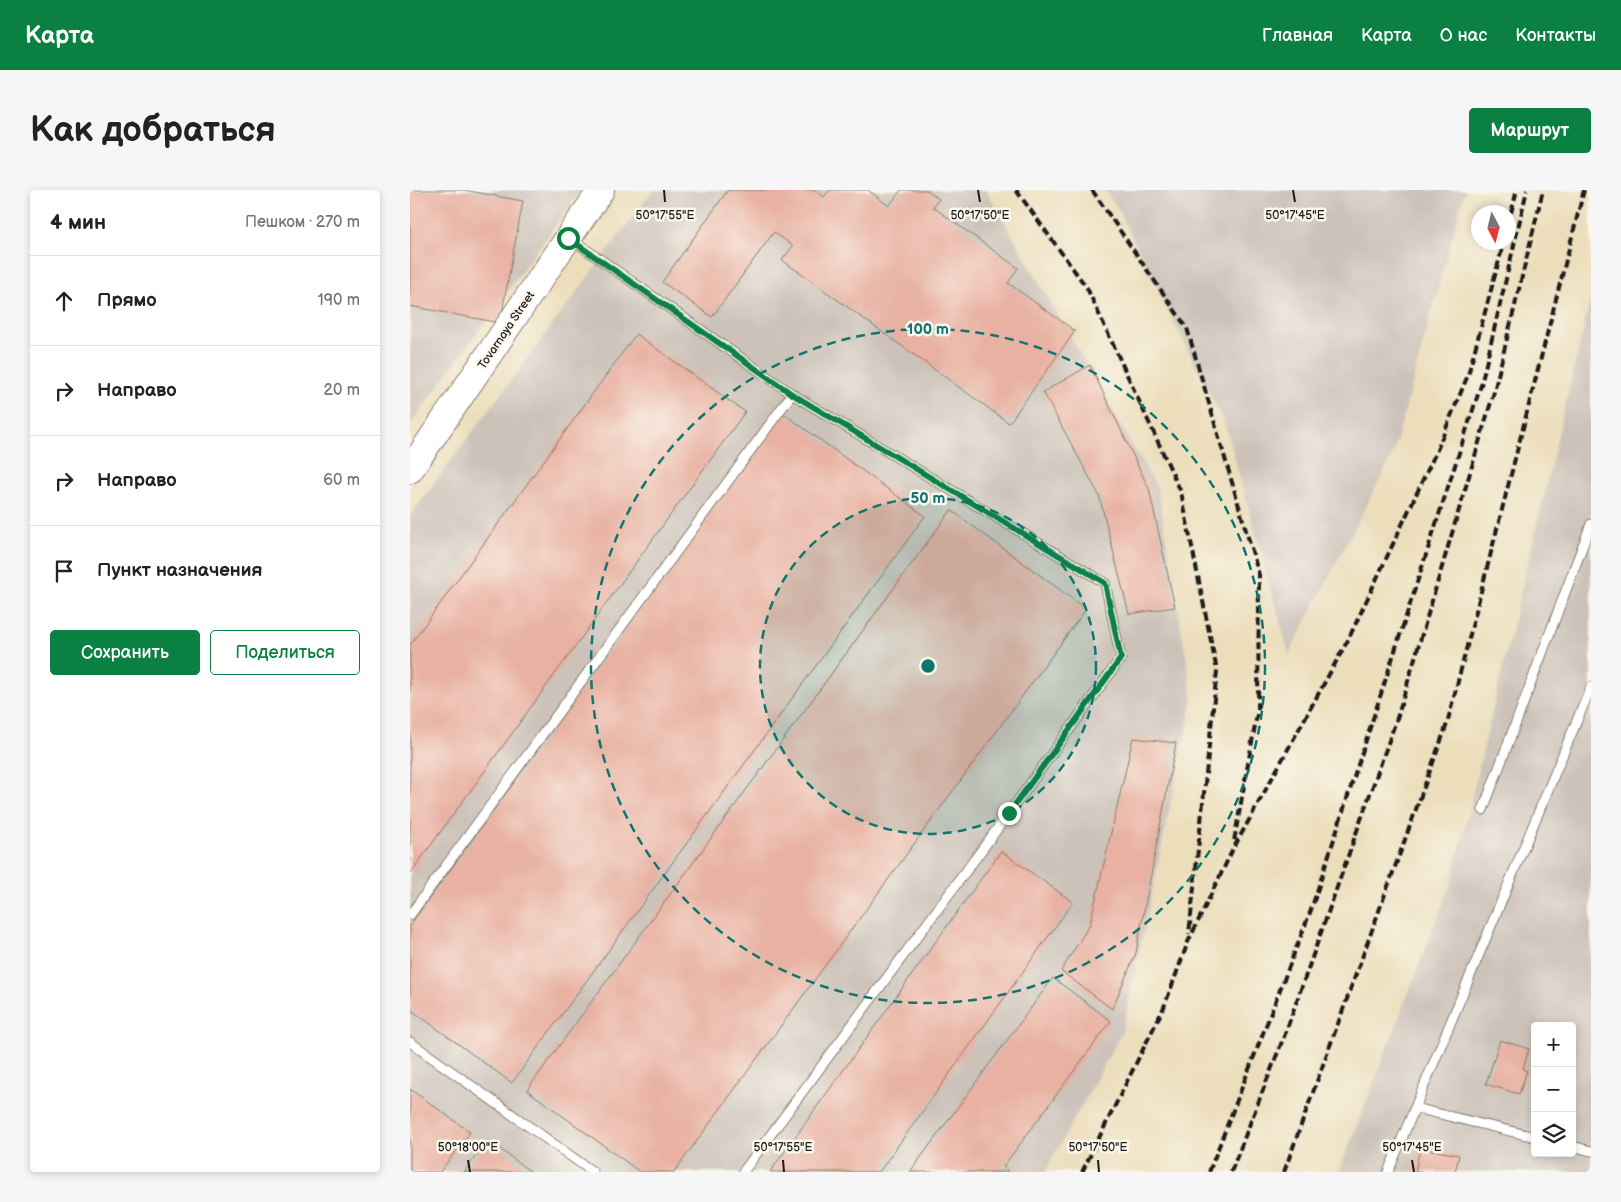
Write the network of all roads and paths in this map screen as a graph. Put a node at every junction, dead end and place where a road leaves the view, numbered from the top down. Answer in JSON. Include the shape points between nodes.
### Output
{"nodes":[{"id":1,"x":601,"y":190,"type":"edge"},
{"id":2,"x":568,"y":238,"type":"junction"},
{"id":3,"x":792,"y":394,"type":"junction"},
{"id":4,"x":410,"y":470,"type":"edge"},
{"id":5,"x":1591,"y":524,"type":"edge"},
{"id":6,"x":1591,"y":687,"type":"edge"},
{"id":7,"x":1483,"y":810,"type":"dead end"},
{"id":8,"x":410,"y":915,"type":"edge"},
{"id":9,"x":410,"y":1042,"type":"edge"},
{"id":10,"x":1415,"y":1108,"type":"junction"},
{"id":11,"x":1531,"y":1136,"type":"edge"},
{"id":12,"x":1576,"y":1147,"type":"edge"},
{"id":13,"x":1591,"y":1151,"type":"edge"},
{"id":14,"x":593,"y":1172,"type":"edge"},
{"id":15,"x":743,"y":1172,"type":"edge"},
{"id":16,"x":1388,"y":1172,"type":"edge"}],
"edges":[{"from":1,"to":2,"type":"street","name":"Tovarnaya Street"},
{"from":2,"to":3,"type":"lane"},
{"from":2,"to":4,"type":"street","name":"Tovarnaya Street"},
{"from":3,"to":8,"type":"lane"},
{"from":3,"to":15,"type":"lane","via":[[1105,583],[1121,658]]},
{"from":5,"to":7,"type":"lane"},
{"from":6,"to":10,"type":"lane"},
{"from":9,"to":14,"type":"lane"},
{"from":10,"to":11,"type":"lane"},
{"from":10,"to":16,"type":"lane"},
{"from":12,"to":13,"type":"lane"}]}
